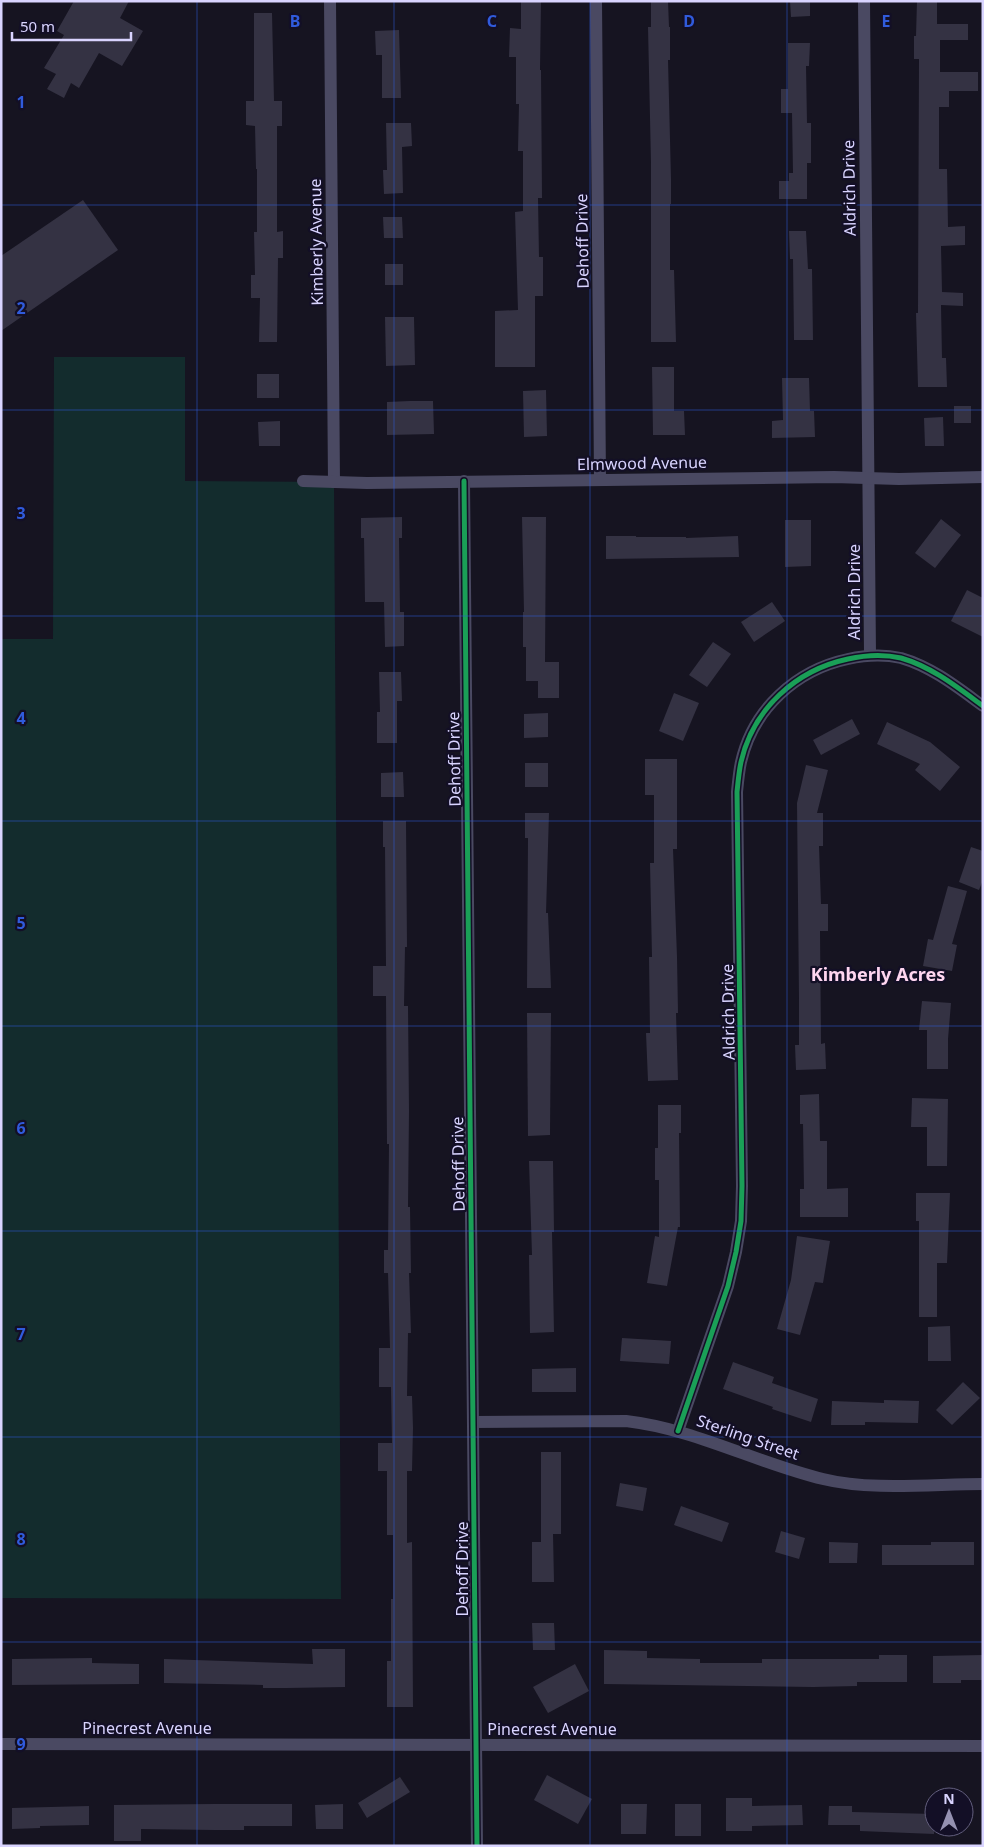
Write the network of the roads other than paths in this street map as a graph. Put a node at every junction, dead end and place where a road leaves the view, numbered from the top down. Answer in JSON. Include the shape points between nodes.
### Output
{"nodes":[{"id":1,"x":330,"y":1,"type":"edge"},
{"id":2,"x":596,"y":1,"type":"edge"},
{"id":3,"x":864,"y":1,"type":"edge"},
{"id":4,"x":869,"y":478,"type":"junction"},
{"id":5,"x":983,"y":478,"type":"edge"},
{"id":6,"x":600,"y":480,"type":"junction"},
{"id":7,"x":303,"y":481,"type":"dead end"},
{"id":8,"x":464,"y":481,"type":"junction"},
{"id":9,"x":334,"y":482,"type":"junction"},
{"id":10,"x":870,"y":654,"type":"junction"},
{"id":11,"x":983,"y":706,"type":"edge"},
{"id":12,"x":474,"y":1422,"type":"junction"},
{"id":13,"x":678,"y":1431,"type":"junction"},
{"id":14,"x":983,"y":1484,"type":"edge"},
{"id":15,"x":1,"y":1744,"type":"edge"},
{"id":16,"x":476,"y":1745,"type":"junction"},
{"id":17,"x":983,"y":1746,"type":"edge"},
{"id":18,"x":477,"y":1846,"type":"edge"}],
"edges":[{"from":1,"to":9,"type":"street","name":"Kimberly Avenue"},
{"from":2,"to":6,"type":"street","name":"Dehoff Drive"},
{"from":3,"to":4,"type":"street","name":"Aldrich Drive"},
{"from":4,"to":5,"type":"street","name":"Elmwood Avenue"},
{"from":4,"to":6,"type":"street","name":"Elmwood Avenue"},
{"from":4,"to":10,"type":"street","name":"Aldrich Drive"},
{"from":6,"to":8,"type":"street","name":"Elmwood Avenue"},
{"from":7,"to":9,"type":"street","name":"Elmwood Avenue"},
{"from":8,"to":9,"type":"street","name":"Elmwood Avenue"},
{"from":8,"to":12,"type":"street","name":"Dehoff Drive"},
{"from":10,"to":11,"type":"street","via":[[900,658],[928,668]]},
{"from":10,"to":13,"type":"street","name":"Aldrich Drive","via":[[827,664],[804,675],[779,694],[755,726],[741,760],[738,792],[741,1221],[728,1286]]},
{"from":12,"to":13,"type":"street","name":"Sterling Street","via":[[626,1421]]},
{"from":12,"to":16,"type":"street","name":"Dehoff Drive"},
{"from":13,"to":14,"type":"street","name":"Sterling Street","via":[[807,1474],[841,1482],[875,1485]]},
{"from":15,"to":16,"type":"street","name":"Pinecrest Avenue"},
{"from":16,"to":17,"type":"street","name":"Pinecrest Avenue"},
{"from":16,"to":18,"type":"street","name":"Dehoff Drive"}]}
